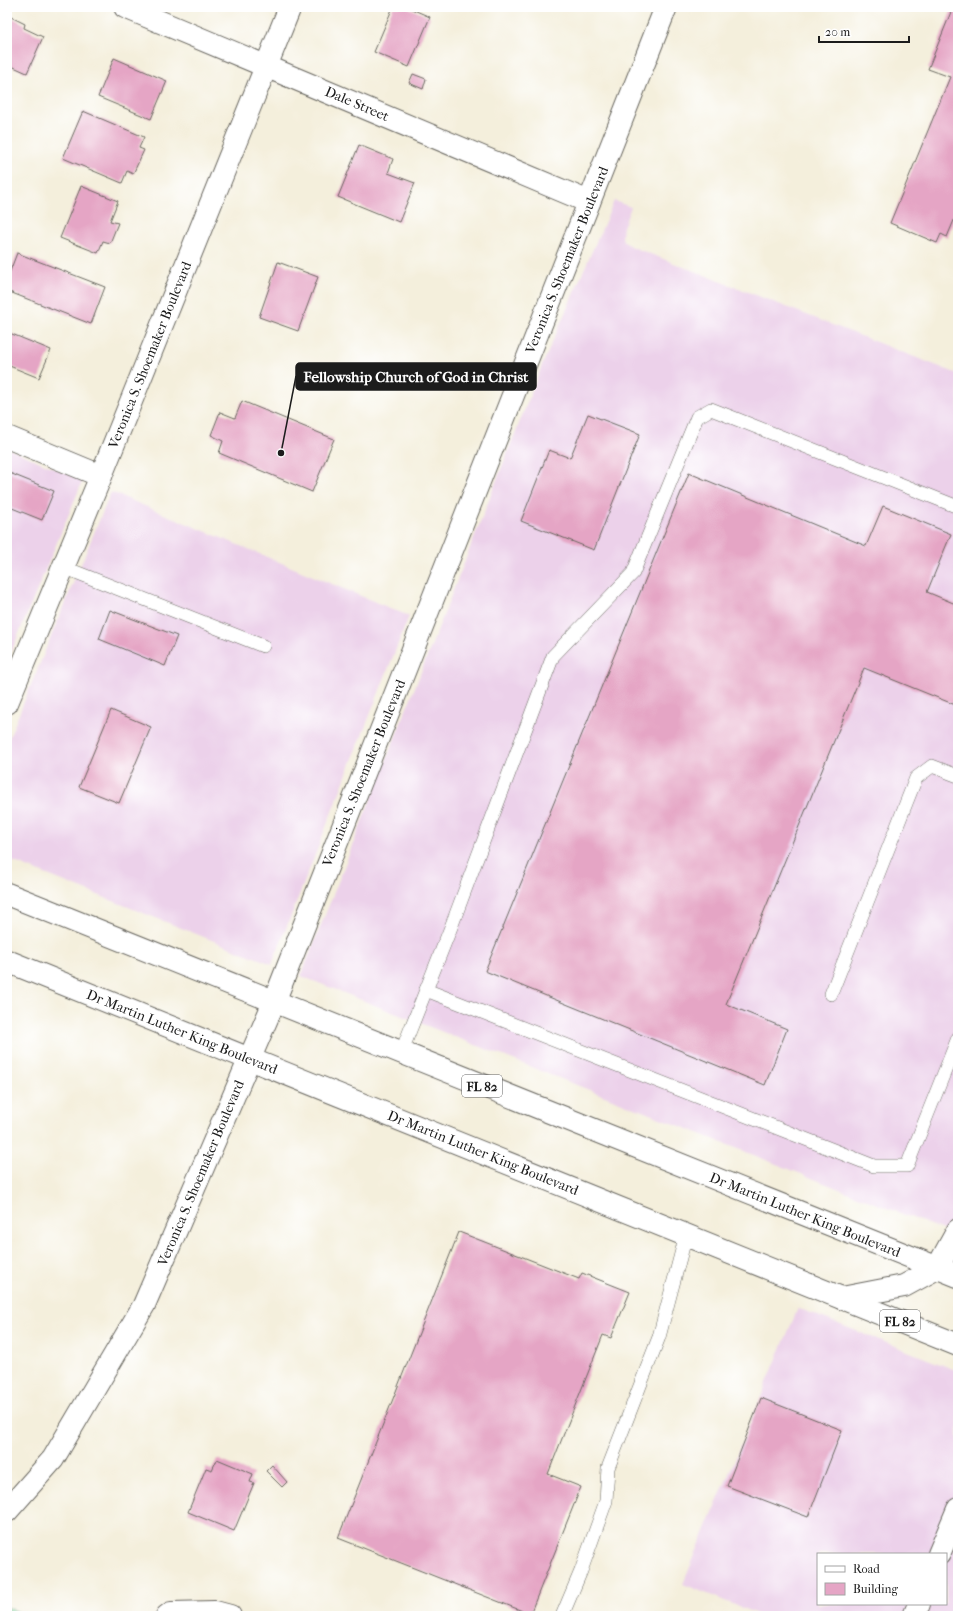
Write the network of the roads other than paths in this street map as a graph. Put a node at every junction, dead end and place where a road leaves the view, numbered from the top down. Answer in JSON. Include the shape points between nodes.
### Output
{"nodes":[{"id":1,"x":125,"y":7,"type":"edge"},
{"id":2,"x":290,"y":7,"type":"edge"},
{"id":3,"x":666,"y":7,"type":"edge"},
{"id":4,"x":266,"y":66,"type":"junction"},
{"id":5,"x":589,"y":202,"type":"junction"},
{"id":6,"x":7,"y":437,"type":"edge"},
{"id":7,"x":101,"y":476,"type":"junction"},
{"id":8,"x":958,"y":507,"type":"edge"},
{"id":9,"x":63,"y":567,"type":"junction"},
{"id":10,"x":263,"y":646,"type":"dead end"},
{"id":11,"x":8,"y":697,"type":"edge"},
{"id":12,"x":958,"y":776,"type":"edge"},
{"id":13,"x":7,"y":894,"type":"edge"},
{"id":14,"x":7,"y":961,"type":"edge"},
{"id":15,"x":426,"y":990,"type":"junction"},
{"id":16,"x":831,"y":994,"type":"dead end"},
{"id":17,"x":274,"y":1002,"type":"junction"},
{"id":18,"x":958,"y":1038,"type":"edge"},
{"id":19,"x":401,"y":1053,"type":"junction"},
{"id":20,"x":250,"y":1059,"type":"junction"},
{"id":21,"x":958,"y":1230,"type":"edge"},
{"id":22,"x":686,"y":1235,"type":"junction"},
{"id":23,"x":937,"y":1268,"type":"junction"},
{"id":24,"x":958,"y":1276,"type":"edge"},
{"id":25,"x":842,"y":1298,"type":"junction"},
{"id":26,"x":958,"y":1345,"type":"edge"},
{"id":27,"x":958,"y":1509,"type":"edge"},
{"id":28,"x":7,"y":1511,"type":"edge"},
{"id":29,"x":939,"y":1553,"type":"edge"},
{"id":30,"x":919,"y":1605,"type":"edge"},
{"id":31,"x":169,"y":1615,"type":"edge"},
{"id":32,"x":230,"y":1616,"type":"edge"},
{"id":33,"x":562,"y":1616,"type":"edge"},
{"id":34,"x":914,"y":1616,"type":"edge"}],
"edges":[{"from":1,"to":4,"type":"street","name":"Dale Street"},
{"from":2,"to":4,"type":"street","name":"Veronica S. Shoemaker Boulevard"},
{"from":3,"to":5,"type":"street","name":"Veronica S. Shoemaker Boulevard"},
{"from":4,"to":5,"type":"street","name":"Dale Street"},
{"from":4,"to":7,"type":"street","name":"Veronica S. Shoemaker Boulevard"},
{"from":5,"to":17,"type":"street","name":"Veronica S. Shoemaker Boulevard"},
{"from":6,"to":7,"type":"street"},
{"from":7,"to":9,"type":"street","name":"Veronica S. Shoemaker Boulevard"},
{"from":8,"to":15,"type":"lane","via":[[711,409],[697,417],[633,573],[553,656]]},
{"from":9,"to":10,"type":"lane"},
{"from":9,"to":11,"type":"street","name":"Veronica S. Shoemaker Boulevard"},
{"from":12,"to":16,"type":"lane","via":[[932,766],[916,778]]},
{"from":13,"to":17,"type":"street","name":"Dr Martin Luther King Boulevard","number":"FL 82"},
{"from":14,"to":20,"type":"street","name":"Dr Martin Luther King Boulevard","number":"FL 82"},
{"from":15,"to":18,"type":"lane","via":[[874,1166],[907,1166]]},
{"from":15,"to":19,"type":"lane"},
{"from":17,"to":19,"type":"street","name":"Dr Martin Luther King Boulevard","number":"FL 82"},
{"from":17,"to":20,"type":"street","name":"Veronica S. Shoemaker Boulevard"},
{"from":19,"to":23,"type":"street","name":"Dr Martin Luther King Boulevard","number":"FL 82"},
{"from":20,"to":22,"type":"street","name":"Dr Martin Luther King Boulevard","number":"FL 82"},
{"from":20,"to":28,"type":"street","name":"Veronica S. Shoemaker Boulevard","via":[[144,1305],[52,1459]]},
{"from":21,"to":23,"type":"street"},
{"from":22,"to":25,"type":"street","name":"Dr Martin Luther King Boulevard","number":"FL 82"},
{"from":22,"to":33,"type":"lane","via":[[659,1337],[608,1468],[606,1501]]},
{"from":23,"to":24,"type":"street","name":"Dr Martin Luther King Boulevard","number":"FL 82"},
{"from":23,"to":25,"type":"street","via":[[904,1286]]},
{"from":25,"to":26,"type":"street","name":"Dr Martin Luther King Boulevard","number":"FL 82"},
{"from":27,"to":29,"type":"street"},
{"from":30,"to":34,"type":"street"},
{"from":31,"to":32,"type":"street","via":[[215,1612]]}]}
